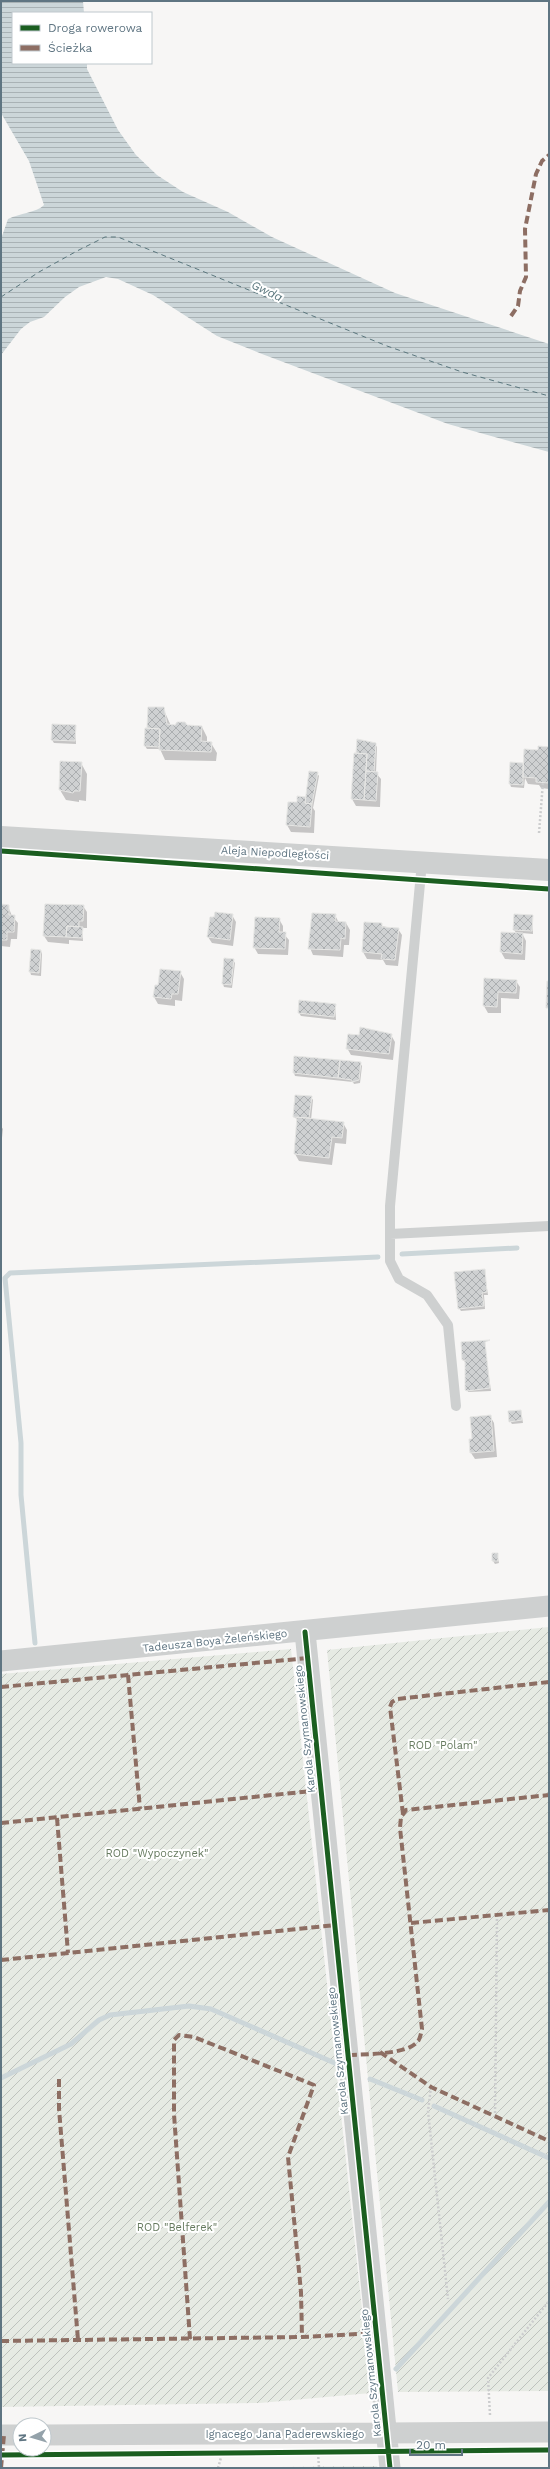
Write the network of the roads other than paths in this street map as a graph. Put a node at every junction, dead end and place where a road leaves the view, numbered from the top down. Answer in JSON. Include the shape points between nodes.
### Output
{"nodes":[{"id":1,"x":1,"y":837,"type":"edge"},
{"id":2,"x":422,"y":862,"type":"junction"},
{"id":3,"x":549,"y":870,"type":"edge"},
{"id":4,"x":549,"y":1226,"type":"edge"},
{"id":5,"x":390,"y":1234,"type":"junction"},
{"id":6,"x":456,"y":1406,"type":"dead end"},
{"id":7,"x":549,"y":1606,"type":"edge"},
{"id":8,"x":305,"y":1632,"type":"junction"},
{"id":9,"x":1,"y":1662,"type":"edge"},
{"id":10,"x":549,"y":2432,"type":"edge"},
{"id":11,"x":388,"y":2434,"type":"junction"},
{"id":12,"x":1,"y":2435,"type":"edge"},
{"id":13,"x":12,"y":2435,"type":"edge"},
{"id":14,"x":52,"y":2435,"type":"edge"},
{"id":15,"x":390,"y":2468,"type":"edge"}],
"edges":[{"from":1,"to":2,"type":"street","name":"Aleja Niepodległości"},
{"from":2,"to":3,"type":"street","name":"Aleja Niepodległości"},
{"from":2,"to":5,"type":"lane","via":[[390,1206]]},
{"from":4,"to":5,"type":"lane"},
{"from":5,"to":6,"type":"lane","via":[[390,1261],[399,1279],[427,1295],[448,1325]]},
{"from":7,"to":8,"type":"street","name":"Tadeusza Boya Żeleńskiego"},
{"from":8,"to":9,"type":"street","name":"Tadeusza Boya Żeleńskiego"},
{"from":8,"to":11,"type":"street","name":"Karola Szymanowskiego"},
{"from":10,"to":11,"type":"street","name":"Ignacego Jana Paderewskiego"},
{"from":11,"to":14,"type":"street","name":"Ignacego Jana Paderewskiego"},
{"from":11,"to":15,"type":"street","name":"Karola Szymanowskiego"},
{"from":12,"to":13,"type":"street"}]}
